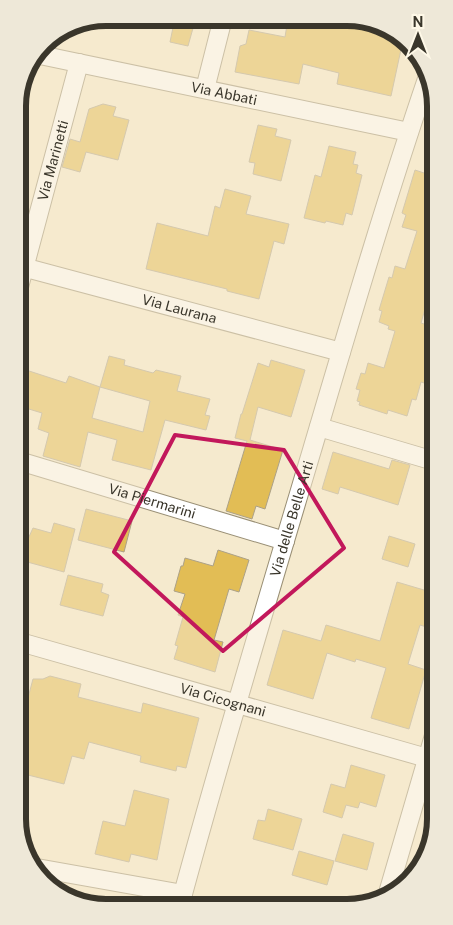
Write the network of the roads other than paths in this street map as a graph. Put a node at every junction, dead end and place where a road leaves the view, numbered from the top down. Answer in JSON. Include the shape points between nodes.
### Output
{"nodes":[{"id":1,"x":222,"y":26,"type":"edge"},
{"id":2,"x":45,"y":56,"type":"edge"},
{"id":3,"x":79,"y":62,"type":"junction"},
{"id":4,"x":424,"y":87,"type":"edge"},
{"id":5,"x":205,"y":89,"type":"junction"},
{"id":6,"x":409,"y":132,"type":"junction"},
{"id":7,"x":26,"y":252,"type":"edge"},
{"id":8,"x":26,"y":267,"type":"edge"},
{"id":9,"x":341,"y":352,"type":"junction"},
{"id":10,"x":319,"y":427,"type":"junction"},
{"id":11,"x":427,"y":459,"type":"edge"},
{"id":12,"x":26,"y":463,"type":"edge"},
{"id":13,"x":285,"y":541,"type":"junction"},
{"id":14,"x":26,"y":644,"type":"edge"},
{"id":15,"x":238,"y":703,"type":"junction"},
{"id":16,"x":427,"y":758,"type":"joint"},
{"id":17,"x":46,"y":870,"type":"edge"},
{"id":18,"x":390,"y":886,"type":"edge"},
{"id":19,"x":177,"y":899,"type":"edge"},
{"id":20,"x":182,"y":899,"type":"edge"}],
"edges":[{"from":1,"to":5,"type":"street"},
{"from":2,"to":3,"type":"street","name":"Via Abbati"},
{"from":3,"to":5,"type":"street","name":"Via Abbati"},
{"from":3,"to":7,"type":"street","name":"Via Marinetti"},
{"from":4,"to":6,"type":"street","name":"Via delle Belle Arti"},
{"from":5,"to":6,"type":"street","name":"Via Abbati"},
{"from":6,"to":9,"type":"street","name":"Via delle Belle Arti"},
{"from":8,"to":9,"type":"street","name":"Via Laurana"},
{"from":9,"to":10,"type":"street","name":"Via delle Belle Arti"},
{"from":10,"to":11,"type":"street"},
{"from":10,"to":13,"type":"street","name":"Via delle Belle Arti"},
{"from":12,"to":13,"type":"street","name":"Via Piermarini"},
{"from":13,"to":15,"type":"street","name":"Via delle Belle Arti"},
{"from":14,"to":15,"type":"street","name":"Via Cicognani"},
{"from":15,"to":16,"type":"street","name":"Via Cicognani"},
{"from":15,"to":20,"type":"street","name":"Via delle Belle Arti"},
{"from":16,"to":18,"type":"street"},
{"from":17,"to":19,"type":"street"}]}
